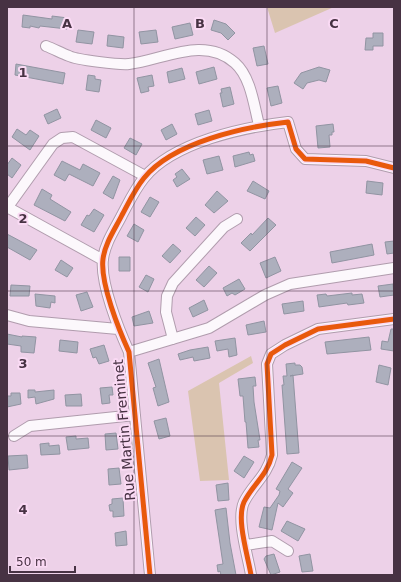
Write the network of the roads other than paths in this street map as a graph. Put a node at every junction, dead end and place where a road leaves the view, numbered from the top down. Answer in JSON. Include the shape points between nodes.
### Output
{"nodes":[{"id":1,"x":46,"y":46,"type":"dead end"},
{"id":2,"x":259,"y":125,"type":"junction"},
{"id":3,"x":394,"y":168,"type":"edge"},
{"id":4,"x":145,"y":176,"type":"junction"},
{"id":5,"x":7,"y":208,"type":"edge"},
{"id":6,"x":237,"y":219,"type":"dead end"},
{"id":7,"x":103,"y":260,"type":"junction"},
{"id":8,"x":394,"y":268,"type":"edge"},
{"id":9,"x":7,"y":315,"type":"edge"},
{"id":10,"x":394,"y":319,"type":"edge"},
{"id":11,"x":118,"y":329,"type":"junction"},
{"id":12,"x":173,"y":339,"type":"junction"},
{"id":13,"x":129,"y":352,"type":"junction"},
{"id":14,"x":135,"y":416,"type":"junction"},
{"id":15,"x":14,"y":436,"type":"dead end"},
{"id":16,"x":246,"y":545,"type":"junction"},
{"id":17,"x":288,"y":551,"type":"dead end"},
{"id":18,"x":150,"y":575,"type":"edge"},
{"id":19,"x":251,"y":575,"type":"edge"}],
"edges":[{"from":1,"to":2,"type":"street","via":[[70,57],[128,64],[194,50],[208,50],[221,54],[236,63],[246,80]]},
{"from":2,"to":3,"type":"street","name":"Rue Martin Freminet","via":[[288,122],[296,149],[305,159],[366,160]]},
{"from":2,"to":4,"type":"street","name":"Rue Martin Freminet","via":[[193,144],[172,155]]},
{"from":4,"to":5,"type":"street","via":[[74,137],[62,138],[53,144]]},
{"from":4,"to":7,"type":"street","name":"Rue Martin Freminet","via":[[107,244]]},
{"from":5,"to":7,"type":"street"},
{"from":6,"to":12,"type":"street","via":[[224,227],[173,283],[167,296],[166,312]]},
{"from":7,"to":11,"type":"street","name":"Rue Martin Freminet","via":[[104,280]]},
{"from":8,"to":12,"type":"street","via":[[290,284],[265,295],[209,328]]},
{"from":9,"to":11,"type":"street","via":[[29,321]]},
{"from":10,"to":16,"type":"street","via":[[318,329],[271,354],[267,364],[272,455],[269,467],[244,502],[240,514]]},
{"from":11,"to":13,"type":"street","name":"Rue Martin Freminet"},
{"from":12,"to":13,"type":"street"},
{"from":13,"to":14,"type":"street","name":"Rue Martin Freminet"},
{"from":14,"to":15,"type":"street","via":[[30,426]]},
{"from":14,"to":18,"type":"street","name":"Rue Martin Freminet"},
{"from":16,"to":17,"type":"street","via":[[272,541]]},
{"from":16,"to":19,"type":"street"}]}
